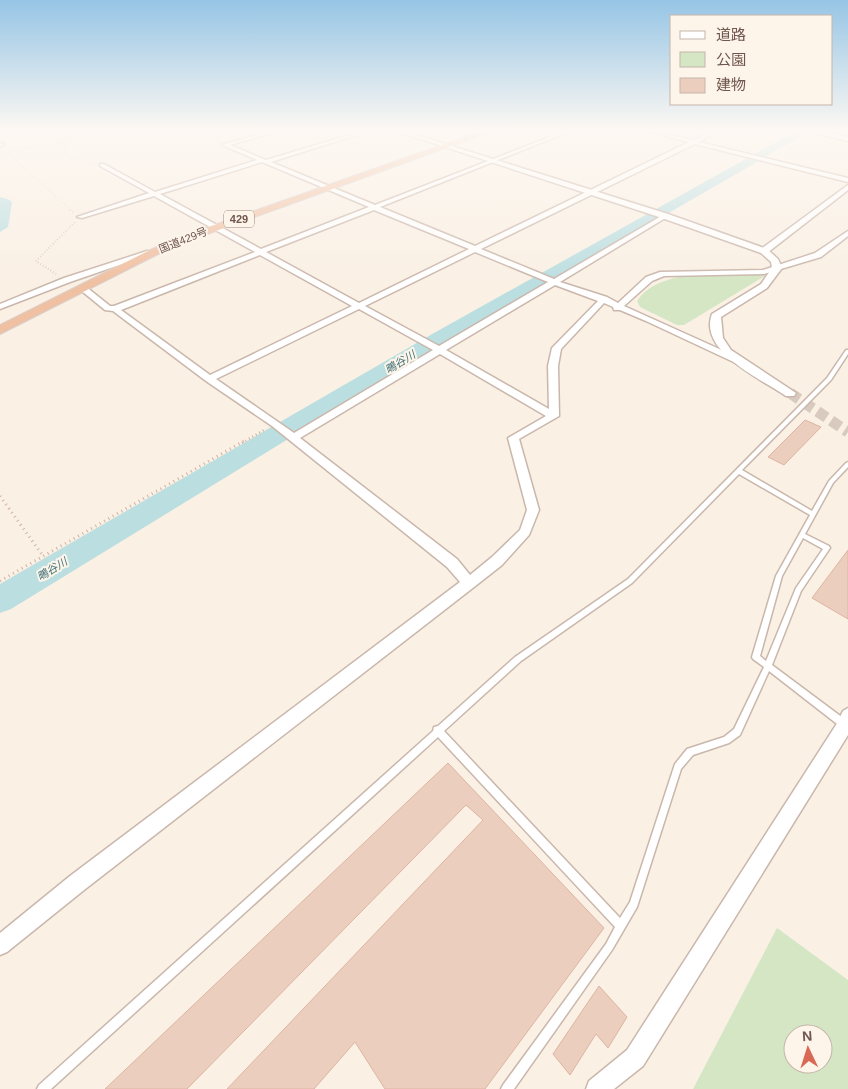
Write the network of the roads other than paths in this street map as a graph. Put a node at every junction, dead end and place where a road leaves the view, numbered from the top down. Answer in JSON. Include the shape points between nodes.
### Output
{"nodes":[{"id":1,"x":132,"y":182,"type":"edge"},
{"id":2,"x":195,"y":182,"type":"edge"},
{"id":3,"x":315,"y":182,"type":"edge"},
{"id":4,"x":343,"y":182,"type":"edge"},
{"id":5,"x":438,"y":182,"type":"edge"},
{"id":6,"x":559,"y":182,"type":"edge"},
{"id":7,"x":611,"y":182,"type":"edge"},
{"id":8,"x":328,"y":187,"type":"junction"},
{"id":9,"x":848,"y":187,"type":"edge"},
{"id":10,"x":590,"y":192,"type":"junction"},
{"id":11,"x":154,"y":194,"type":"junction"},
{"id":12,"x":375,"y":207,"type":"junction"},
{"id":13,"x":665,"y":216,"type":"junction"},
{"id":14,"x":80,"y":217,"type":"road end"},
{"id":15,"x":213,"y":228,"type":"junction"},
{"id":16,"x":848,"y":233,"type":"edge"},
{"id":17,"x":475,"y":249,"type":"junction"},
{"id":18,"x":764,"y":251,"type":"junction"},
{"id":19,"x":152,"y":252,"type":"junction"},
{"id":20,"x":258,"y":252,"type":"junction"},
{"id":21,"x":777,"y":268,"type":"junction"},
{"id":22,"x":554,"y":282,"type":"junction"},
{"id":23,"x":82,"y":288,"type":"junction"},
{"id":24,"x":604,"y":299,"type":"junction"},
{"id":25,"x":358,"y":306,"type":"junction"},
{"id":26,"x":0,"y":308,"type":"edge"},
{"id":27,"x":617,"y":308,"type":"junction"},
{"id":28,"x":115,"y":309,"type":"junction"},
{"id":29,"x":0,"y":330,"type":"edge"},
{"id":30,"x":441,"y":350,"type":"junction"},
{"id":31,"x":848,"y":351,"type":"edge"},
{"id":32,"x":746,"y":365,"type":"junction"},
{"id":33,"x":209,"y":379,"type":"junction"},
{"id":34,"x":790,"y":393,"type":"tunnel mouth"},
{"id":35,"x":554,"y":416,"type":"junction"},
{"id":36,"x":294,"y":437,"type":"junction"},
{"id":37,"x":848,"y":464,"type":"edge"},
{"id":38,"x":739,"y":471,"type":"junction"},
{"id":39,"x":814,"y":514,"type":"junction"},
{"id":40,"x":802,"y":536,"type":"junction"},
{"id":41,"x":469,"y":583,"type":"junction"},
{"id":42,"x":768,"y":666,"type":"junction"},
{"id":43,"x":846,"y":720,"type":"edge"},
{"id":44,"x":437,"y":730,"type":"junction"},
{"id":45,"x":621,"y":926,"type":"junction"},
{"id":46,"x":0,"y":945,"type":"edge"},
{"id":47,"x":42,"y":1089,"type":"edge"},
{"id":48,"x":507,"y":1089,"type":"edge"},
{"id":49,"x":597,"y":1089,"type":"edge"}],
"edges":[{"from":1,"to":11,"type":"street"},
{"from":2,"to":11,"type":"street"},
{"from":3,"to":8,"type":"street"},
{"from":4,"to":8,"type":"highway","name":"国道429号","number":"429"},
{"from":5,"to":12,"type":"street"},
{"from":6,"to":10,"type":"street"},
{"from":7,"to":10,"type":"street"},
{"from":8,"to":12,"type":"street"},
{"from":8,"to":15,"type":"highway","name":"国道429号","number":"429"},
{"from":9,"to":18,"type":"street"},
{"from":10,"to":13,"type":"street"},
{"from":10,"to":17,"type":"street"},
{"from":11,"to":14,"type":"street"},
{"from":11,"to":15,"type":"street"},
{"from":12,"to":17,"type":"street"},
{"from":12,"to":20,"type":"street"},
{"from":13,"to":18,"type":"street"},
{"from":13,"to":22,"type":"street"},
{"from":15,"to":19,"type":"highway","name":"国道429号","number":"429"},
{"from":15,"to":20,"type":"street"},
{"from":16,"to":21,"type":"street","via":[[818,255]]},
{"from":17,"to":22,"type":"street"},
{"from":17,"to":25,"type":"street"},
{"from":18,"to":21,"type":"street"},
{"from":19,"to":23,"type":"highway","name":"国道429号","number":"429"},
{"from":19,"to":26,"type":"street","via":[[67,280]]},
{"from":20,"to":25,"type":"street"},
{"from":20,"to":28,"type":"street"},
{"from":21,"to":27,"type":"street","via":[[736,273],[663,274],[649,278]]},
{"from":21,"to":32,"type":"street","via":[[764,286],[716,316],[718,338],[727,352]]},
{"from":22,"to":24,"type":"street"},
{"from":22,"to":30,"type":"street"},
{"from":23,"to":28,"type":"street","via":[[108,308]]},
{"from":23,"to":29,"type":"highway","name":"国道429号","number":"429"},
{"from":24,"to":27,"type":"street"},
{"from":24,"to":35,"type":"street","via":[[557,348],[553,366]]},
{"from":25,"to":30,"type":"street"},
{"from":25,"to":33,"type":"street"},
{"from":27,"to":32,"type":"street"},
{"from":28,"to":33,"type":"street"},
{"from":30,"to":35,"type":"street"},
{"from":30,"to":36,"type":"street"},
{"from":31,"to":38,"type":"lane","via":[[829,379]]},
{"from":32,"to":34,"type":"street"},
{"from":33,"to":36,"type":"street"},
{"from":35,"to":41,"type":"street","via":[[513,438],[532,510],[525,532],[497,561]]},
{"from":36,"to":41,"type":"street","via":[[452,563]]},
{"from":37,"to":39,"type":"lane","via":[[831,482]]},
{"from":38,"to":39,"type":"lane"},
{"from":38,"to":44,"type":"lane","via":[[630,581],[518,659]]},
{"from":39,"to":40,"type":"lane"},
{"from":40,"to":42,"type":"lane","via":[[779,576],[756,656]]},
{"from":40,"to":42,"type":"lane","via":[[827,548],[798,590]]},
{"from":41,"to":46,"type":"street"},
{"from":42,"to":43,"type":"lane"},
{"from":42,"to":45,"type":"lane","via":[[737,732],[726,740],[690,752],[678,767],[634,904]]},
{"from":43,"to":49,"type":"street","via":[[635,1058]]},
{"from":44,"to":45,"type":"lane"},
{"from":44,"to":47,"type":"lane"},
{"from":45,"to":48,"type":"lane"}]}
